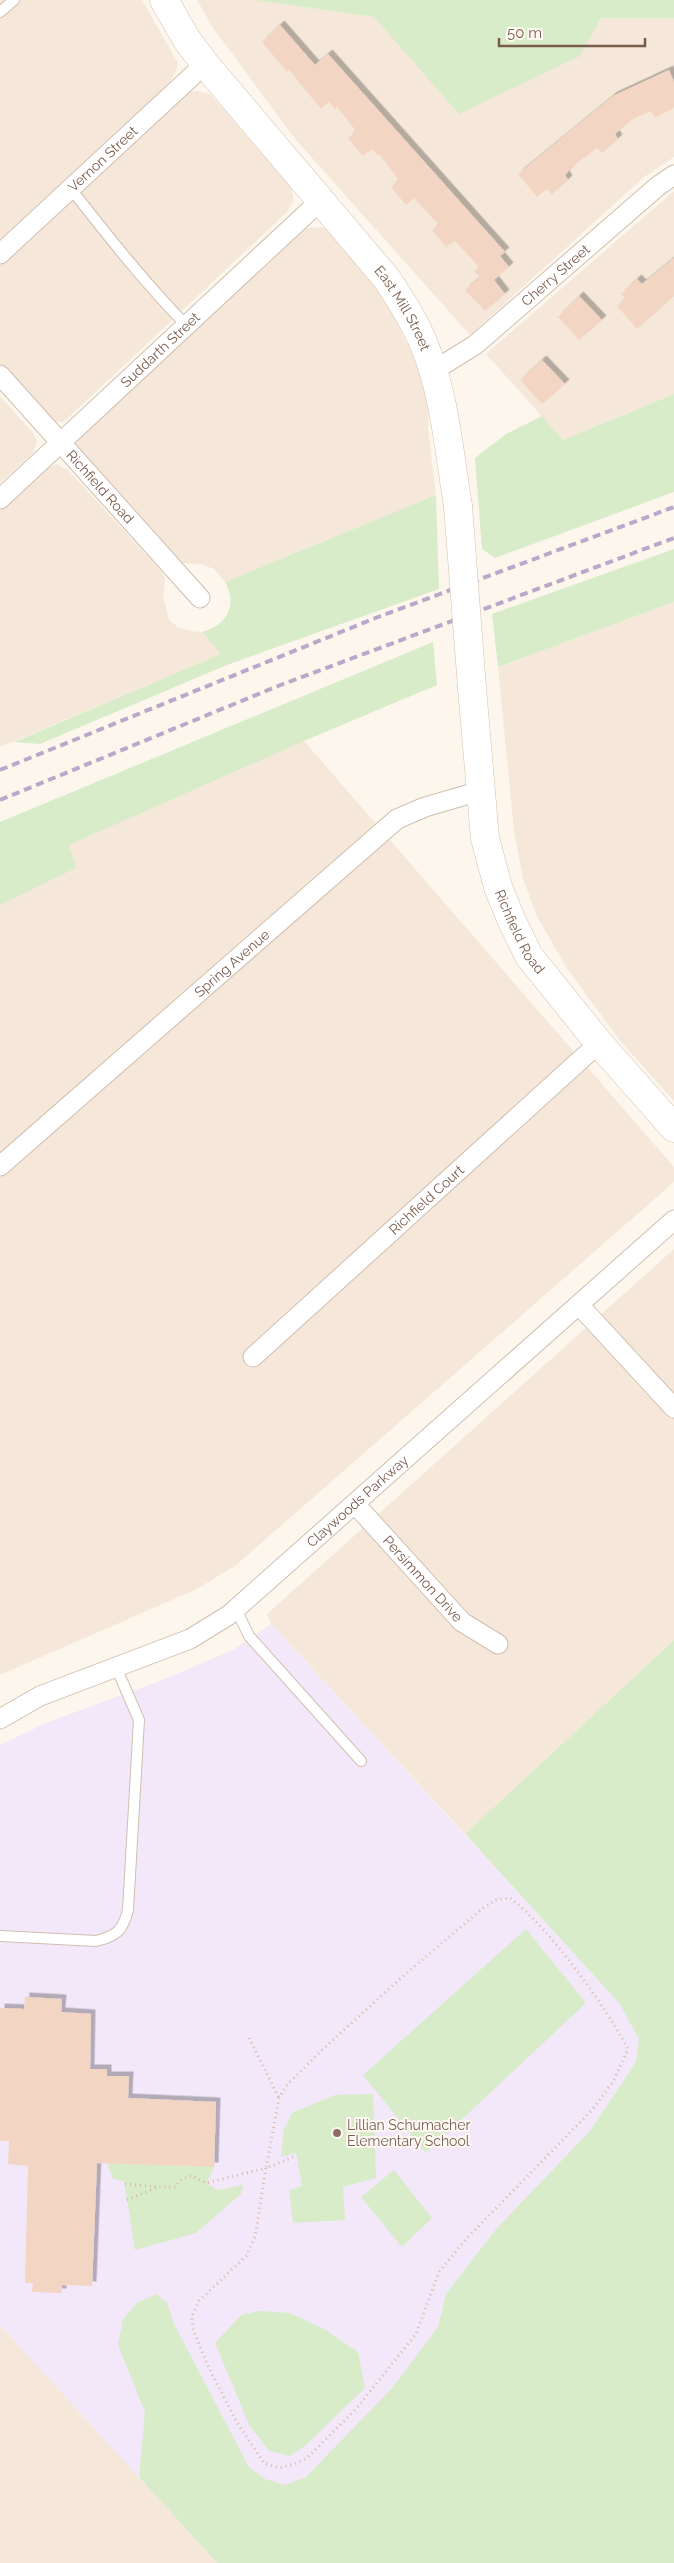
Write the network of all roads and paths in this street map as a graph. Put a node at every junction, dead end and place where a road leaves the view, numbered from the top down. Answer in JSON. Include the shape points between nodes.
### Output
{"nodes":[{"id":1,"x":14,"y":0,"type":"edge"},
{"id":2,"x":164,"y":0,"type":"edge"},
{"id":3,"x":0,"y":12,"type":"edge"},
{"id":4,"x":206,"y":64,"type":"junction"},
{"id":5,"x":674,"y":175,"type":"edge"},
{"id":6,"x":71,"y":189,"type":"junction"},
{"id":7,"x":320,"y":201,"type":"junction"},
{"id":8,"x":0,"y":254,"type":"edge"},
{"id":9,"x":186,"y":325,"type":"junction"},
{"id":10,"x":434,"y":371,"type":"junction"},
{"id":11,"x":0,"y":375,"type":"edge"},
{"id":12,"x":60,"y":443,"type":"junction"},
{"id":13,"x":0,"y":499,"type":"edge"},
{"id":14,"x":200,"y":598,"type":"dead end"},
{"id":15,"x":472,"y":688,"type":"joint"},
{"id":16,"x":480,"y":791,"type":"junction"},
{"id":17,"x":599,"y":1043,"type":"junction"},
{"id":18,"x":674,"y":1128,"type":"edge"},
{"id":19,"x":0,"y":1166,"type":"edge"},
{"id":20,"x":674,"y":1220,"type":"edge"},
{"id":21,"x":579,"y":1305,"type":"junction"},
{"id":22,"x":253,"y":1357,"type":"dead end"},
{"id":23,"x":674,"y":1408,"type":"edge"},
{"id":24,"x":355,"y":1504,"type":"junction"},
{"id":25,"x":236,"y":1609,"type":"junction"},
{"id":26,"x":498,"y":1644,"type":"dead end"},
{"id":27,"x":116,"y":1667,"type":"junction"},
{"id":28,"x":0,"y":1719,"type":"edge"},
{"id":29,"x":361,"y":1761,"type":"dead end"},
{"id":30,"x":0,"y":1936,"type":"edge"},
{"id":31,"x":249,"y":2038,"type":"dead end"},
{"id":32,"x":279,"y":2098,"type":"junction"},
{"id":33,"x":296,"y":2156,"type":"dead end"},
{"id":34,"x":266,"y":2168,"type":"junction"},
{"id":35,"x":125,"y":2184,"type":"dead end"},
{"id":36,"x":158,"y":2187,"type":"junction"},
{"id":37,"x":127,"y":2200,"type":"dead end"}],
"edges":[{"from":1,"to":3,"type":"lane"},
{"from":2,"to":4,"type":"street","name":"East Mill Street","via":[[187,40]]},
{"from":4,"to":6,"type":"street","name":"Vernon Street"},
{"from":4,"to":7,"type":"street","name":"East Mill Street"},
{"from":5,"to":10,"type":"street","name":"Cherry Street","via":[[475,345]]},
{"from":6,"to":8,"type":"street","name":"Vernon Street"},
{"from":6,"to":9,"type":"lane","via":[[120,251]]},
{"from":7,"to":9,"type":"street","name":"Suddarth Street"},
{"from":7,"to":10,"type":"street","name":"East Mill Street","via":[[391,286],[423,341]]},
{"from":9,"to":12,"type":"street","name":"Suddarth Street"},
{"from":10,"to":15,"type":"street","name":"East Mill Street","bridge":true,"via":[[458,506]]},
{"from":11,"to":12,"type":"street","name":"Richfield Road"},
{"from":12,"to":13,"type":"street","name":"Suddarth Street"},
{"from":12,"to":14,"type":"street","name":"Richfield Road"},
{"from":15,"to":16,"type":"street","name":"Richfield Road"},
{"from":16,"to":17,"type":"street","name":"Richfield Road","via":[[485,838],[510,919],[529,956]]},
{"from":16,"to":19,"type":"street","name":"Spring Avenue","via":[[397,819]]},
{"from":17,"to":18,"type":"street","name":"Richfield Road"},
{"from":17,"to":22,"type":"street","name":"Richfield Court"},
{"from":20,"to":21,"type":"street","name":"Claywoods Parkway"},
{"from":21,"to":23,"type":"street"},
{"from":21,"to":24,"type":"street","name":"Claywoods Parkway"},
{"from":24,"to":25,"type":"street","name":"Claywoods Parkway"},
{"from":24,"to":26,"type":"street","name":"Persimmon Drive","via":[[462,1622]]},
{"from":25,"to":27,"type":"street","name":"Claywoods Parkway","via":[[190,1639]]},
{"from":25,"to":29,"type":"lane","via":[[249,1636]]},
{"from":27,"to":28,"type":"street","name":"Claywoods Parkway","via":[[40,1696]]},
{"from":27,"to":30,"type":"lane","via":[[139,1720],[128,1910],[124,1926],[110,1938],[96,1941]]},
{"from":31,"to":32,"type":"path"},
{"from":32,"to":34,"type":"path"},
{"from":32,"to":34,"type":"path","via":[[286,2086],[329,2044],[416,1966],[483,1908],[496,1900],[510,1898],[527,1911],[585,1983],[628,2049],[614,2080],[593,2109],[466,2239],[439,2272],[416,2334],[356,2409],[307,2458],[279,2468],[264,2463],[236,2419],[207,2364],[193,2329],[192,2316],[199,2301],[246,2256],[255,2237]]},
{"from":33,"to":34,"type":"path"},
{"from":34,"to":36,"type":"path","via":[[206,2183],[192,2176],[179,2181],[176,2187]]},
{"from":35,"to":36,"type":"path"},
{"from":36,"to":37,"type":"path"}]}
